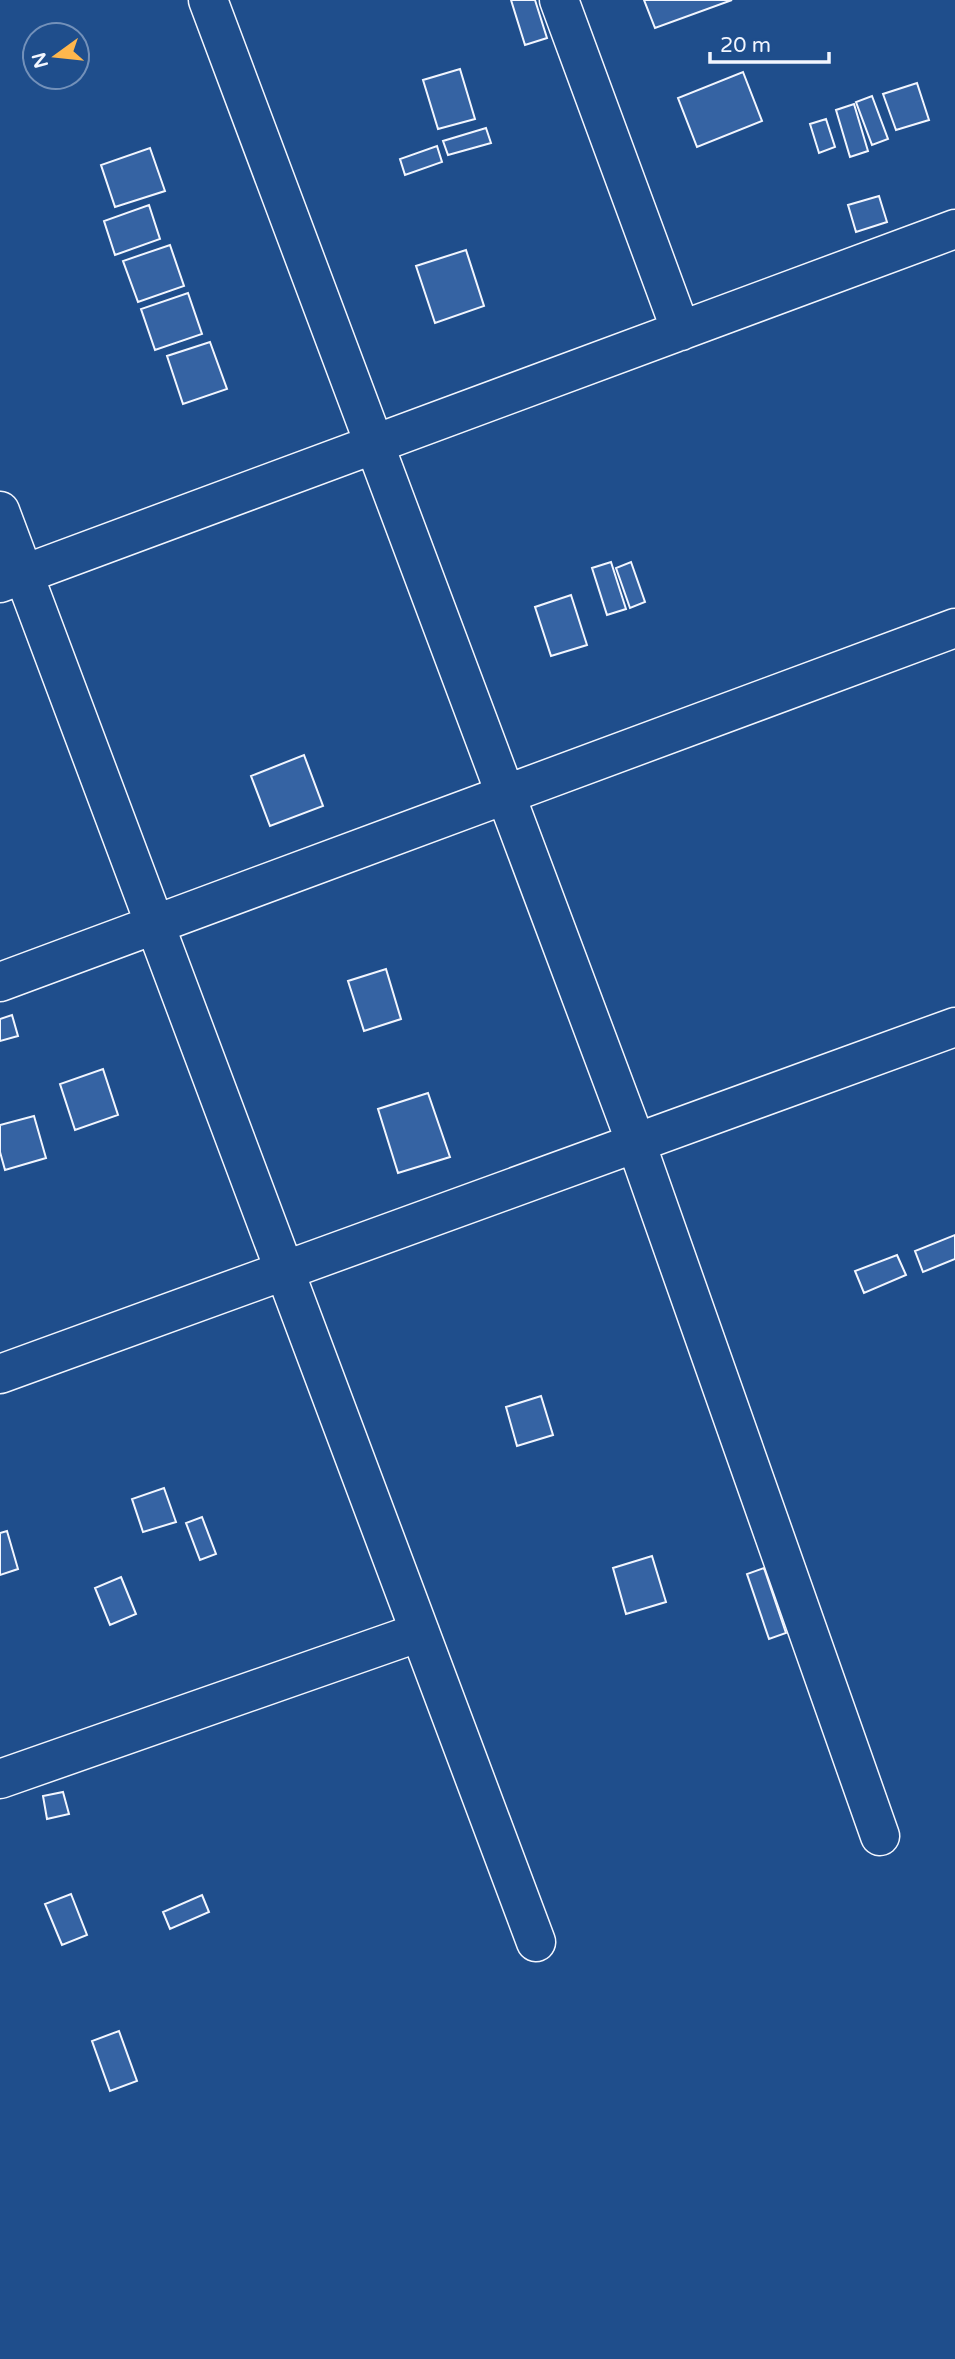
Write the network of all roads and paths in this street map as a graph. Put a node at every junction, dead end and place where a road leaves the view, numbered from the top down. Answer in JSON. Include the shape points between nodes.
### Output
{"nodes":[{"id":1,"x":208,"y":0,"type":"edge"},
{"id":2,"x":558,"y":0,"type":"edge"},
{"id":3,"x":955,"y":229,"type":"edge"},
{"id":4,"x":681,"y":331,"type":"junction"},
{"id":5,"x":374,"y":444,"type":"junction"},
{"id":6,"x":0,"y":511,"type":"edge"},
{"id":7,"x":12,"y":579,"type":"edge"},
{"id":8,"x":955,"y":628,"type":"edge"},
{"id":9,"x":505,"y":794,"type":"junction"},
{"id":10,"x":155,"y":925,"type":"junction"},
{"id":11,"x":0,"y":982,"type":"edge"},
{"id":12,"x":955,"y":1027,"type":"edge"},
{"id":13,"x":636,"y":1143,"type":"junction"},
{"id":14,"x":285,"y":1271,"type":"junction"},
{"id":15,"x":0,"y":1374,"type":"edge"},
{"id":16,"x":420,"y":1632,"type":"junction"},
{"id":17,"x":0,"y":1779,"type":"edge"},
{"id":18,"x":880,"y":1836,"type":"dead end"},
{"id":19,"x":536,"y":1942,"type":"dead end"}],
"edges":[{"from":1,"to":5,"type":"street"},
{"from":2,"to":4,"type":"street"},
{"from":3,"to":4,"type":"street"},
{"from":4,"to":5,"type":"street"},
{"from":5,"to":7,"type":"street"},
{"from":5,"to":9,"type":"street"},
{"from":6,"to":7,"type":"street"},
{"from":7,"to":10,"type":"street"},
{"from":8,"to":9,"type":"street"},
{"from":9,"to":10,"type":"street"},
{"from":9,"to":13,"type":"street"},
{"from":10,"to":11,"type":"street"},
{"from":10,"to":14,"type":"street"},
{"from":12,"to":13,"type":"street"},
{"from":13,"to":14,"type":"street"},
{"from":13,"to":18,"type":"street"},
{"from":14,"to":15,"type":"street"},
{"from":14,"to":16,"type":"street"},
{"from":16,"to":17,"type":"street"},
{"from":16,"to":19,"type":"street"}]}
